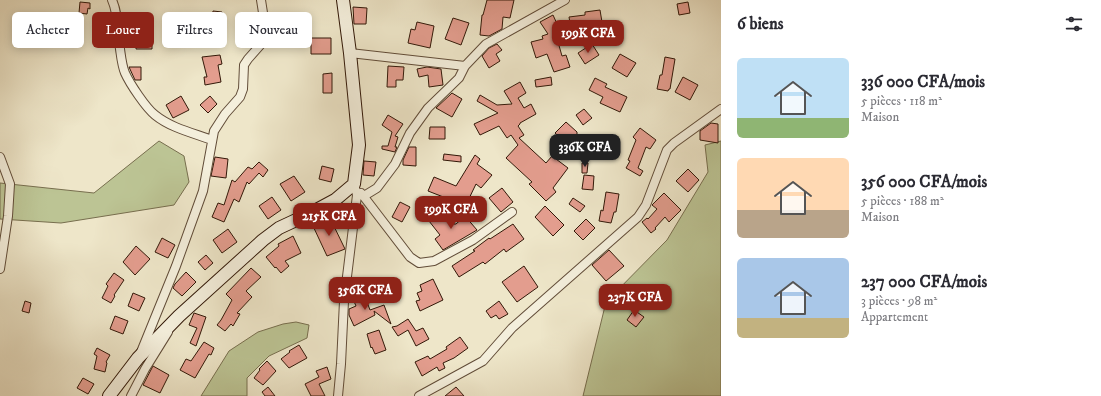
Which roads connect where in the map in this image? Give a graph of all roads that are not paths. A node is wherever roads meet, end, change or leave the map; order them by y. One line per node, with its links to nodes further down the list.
1 (112, 0): 8 (street)
2 (261, 0): 8 (street)
3 (343, 0): 5 (main road)
4 (562, 0): 6 (street)
5 (350, 53): 6 (street); 10 (main road)
6 (465, 66): 11 (street)
7 (721, 109): 19 (street)
8 (212, 140): 15 (street)
9 (0, 157): 13 (street)
10 (354, 184): 11 (street); 14 (main road); 18 (street)
11 (364, 196): 12 (street)
12 (512, 212)
13 (0, 269)
14 (178, 316): 15 (main road); 17 (street)
15 (138, 358): 16 (main road)
16 (109, 396)
17 (131, 396)
18 (338, 396)
19 (418, 396)

